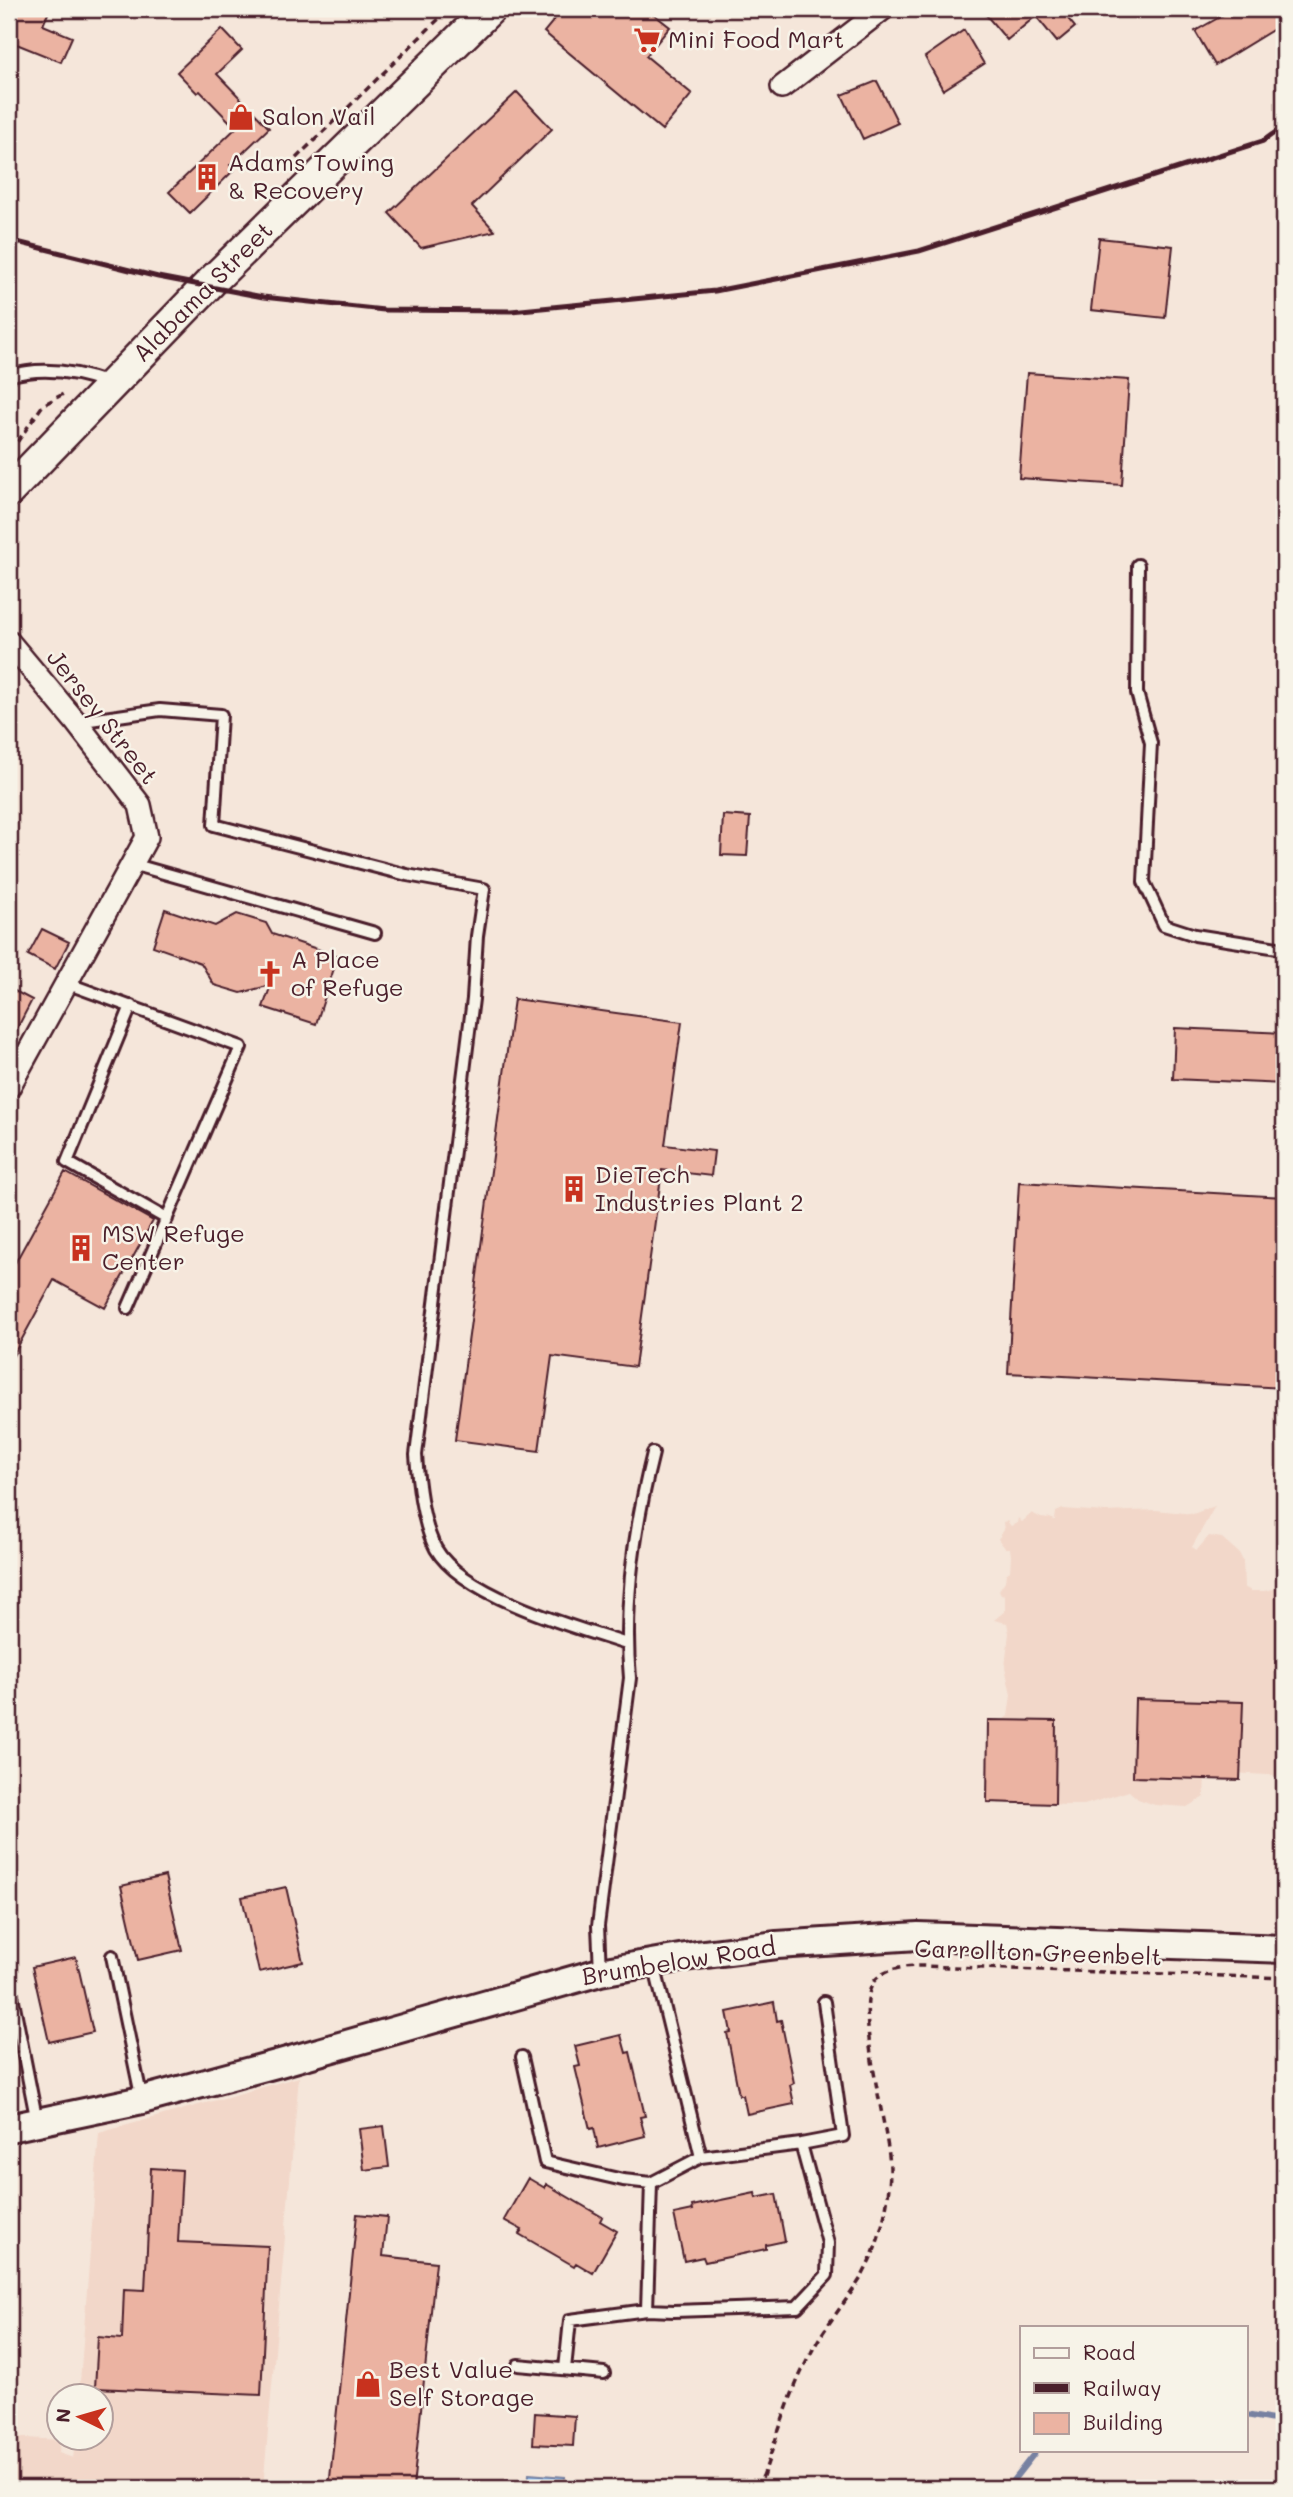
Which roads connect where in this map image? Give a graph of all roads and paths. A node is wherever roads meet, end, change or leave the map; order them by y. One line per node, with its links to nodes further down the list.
1 (490, 9): 5 (main road, Alabama Street)
2 (883, 9): 3 (street)
3 (782, 87)
4 (9, 376): 5 (lane)
5 (100, 380): 6 (path); 7 (main road, Alabama Street)
6 (9, 450)
7 (9, 491)
8 (1138, 565): 13 (lane)
9 (9, 642): 10 (street, Jersey Street)
10 (76, 722): 11 (street, Jersey Street); 20 (lane)
11 (132, 864): 12 (lane); 14 (street, Jersey Street)
12 (375, 933)
13 (1284, 949)
14 (66, 983): 15 (lane); 16 (street, Jersey Street)
15 (131, 1006): 17 (lane); 17 (lane)
16 (9, 1087)
17 (167, 1219): 18 (lane)
18 (128, 1308)
19 (653, 1453): 20 (lane)
20 (627, 1644): 24 (lane)
21 (1284, 1949): 23 (street, Brumbelow Road)
22 (112, 1956): 29 (lane)
23 (653, 1962): 24 (street, Brumbelow Road); 33 (lane)
24 (600, 1972): 29 (street, Brumbelow Road)
25 (1284, 1978): 39 (path, Carrollton Greenbelt)
26 (9, 1980): 30 (lane)
27 (824, 2002): 32 (lane)
28 (522, 2057): 34 (lane)
29 (142, 2100): 30 (street, Brumbelow Road)
30 (37, 2122): 31 (street, Brumbelow Road)
31 (9, 2128)
32 (801, 2144): 33 (lane); 35 (lane)
33 (701, 2157): 34 (lane)
34 (651, 2183): 35 (lane)
35 (647, 2310): 37 (lane)
36 (518, 2365): 37 (lane)
37 (565, 2370): 38 (lane)
38 (604, 2373)
39 (755, 2488)

